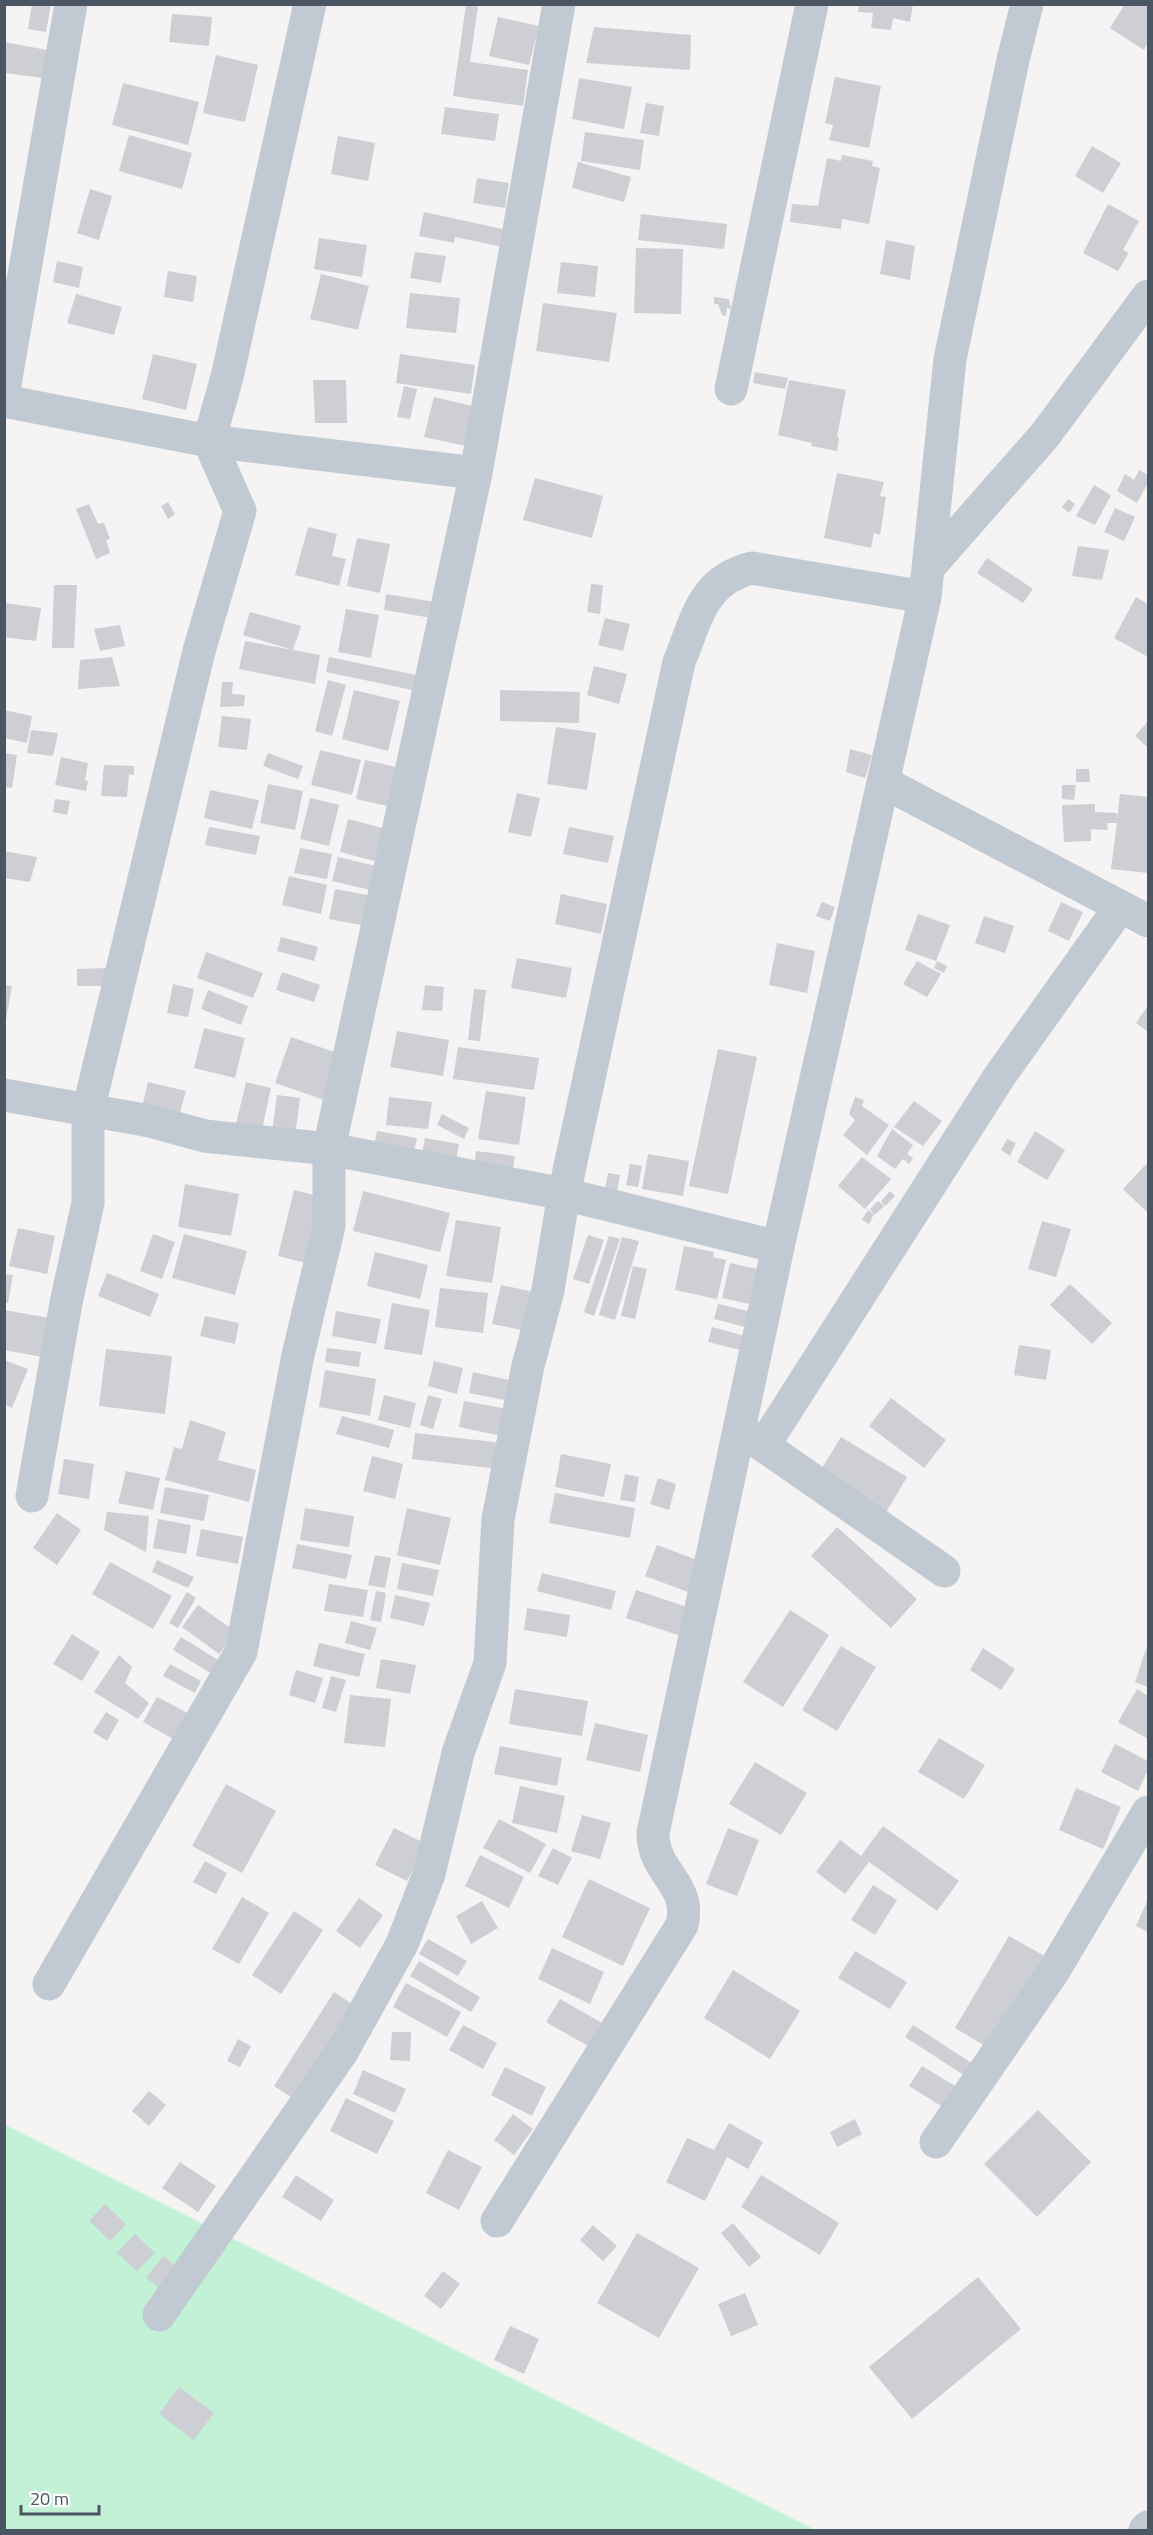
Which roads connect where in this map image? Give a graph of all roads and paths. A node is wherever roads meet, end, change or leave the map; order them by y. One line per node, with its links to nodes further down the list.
1 (70, 4): 8 (street)
2 (310, 4): 10 (street)
3 (559, 4): 11 (street)
4 (812, 4): 7 (street)
5 (1027, 4): 12 (street)
6 (1149, 296): 12 (street)
7 (731, 389)
8 (4, 390)
9 (4, 401): 10 (street)
10 (209, 441): 11 (street); 16 (street)
11 (476, 473): 17 (street)
12 (927, 582): 13 (street); 18 (street)
13 (885, 783): 14 (street); 19 (street)
14 (1134, 914): 20 (street)
15 (4, 1095): 16 (street)
16 (88, 1111): 17 (street); 21 (street)
17 (329, 1149): 18 (street); 24 (street)
18 (564, 1194): 19 (street); 27 (street)
19 (778, 1247): 20 (street)
20 (751, 1437): 22 (street); 26 (street)
21 (32, 1496)
22 (944, 1570)
23 (1149, 1812): 25 (street)
24 (49, 1984)
25 (936, 2142)
26 (497, 2221)
27 (159, 2315)
28 (1149, 2527): 29 (street)
29 (1145, 2530)

